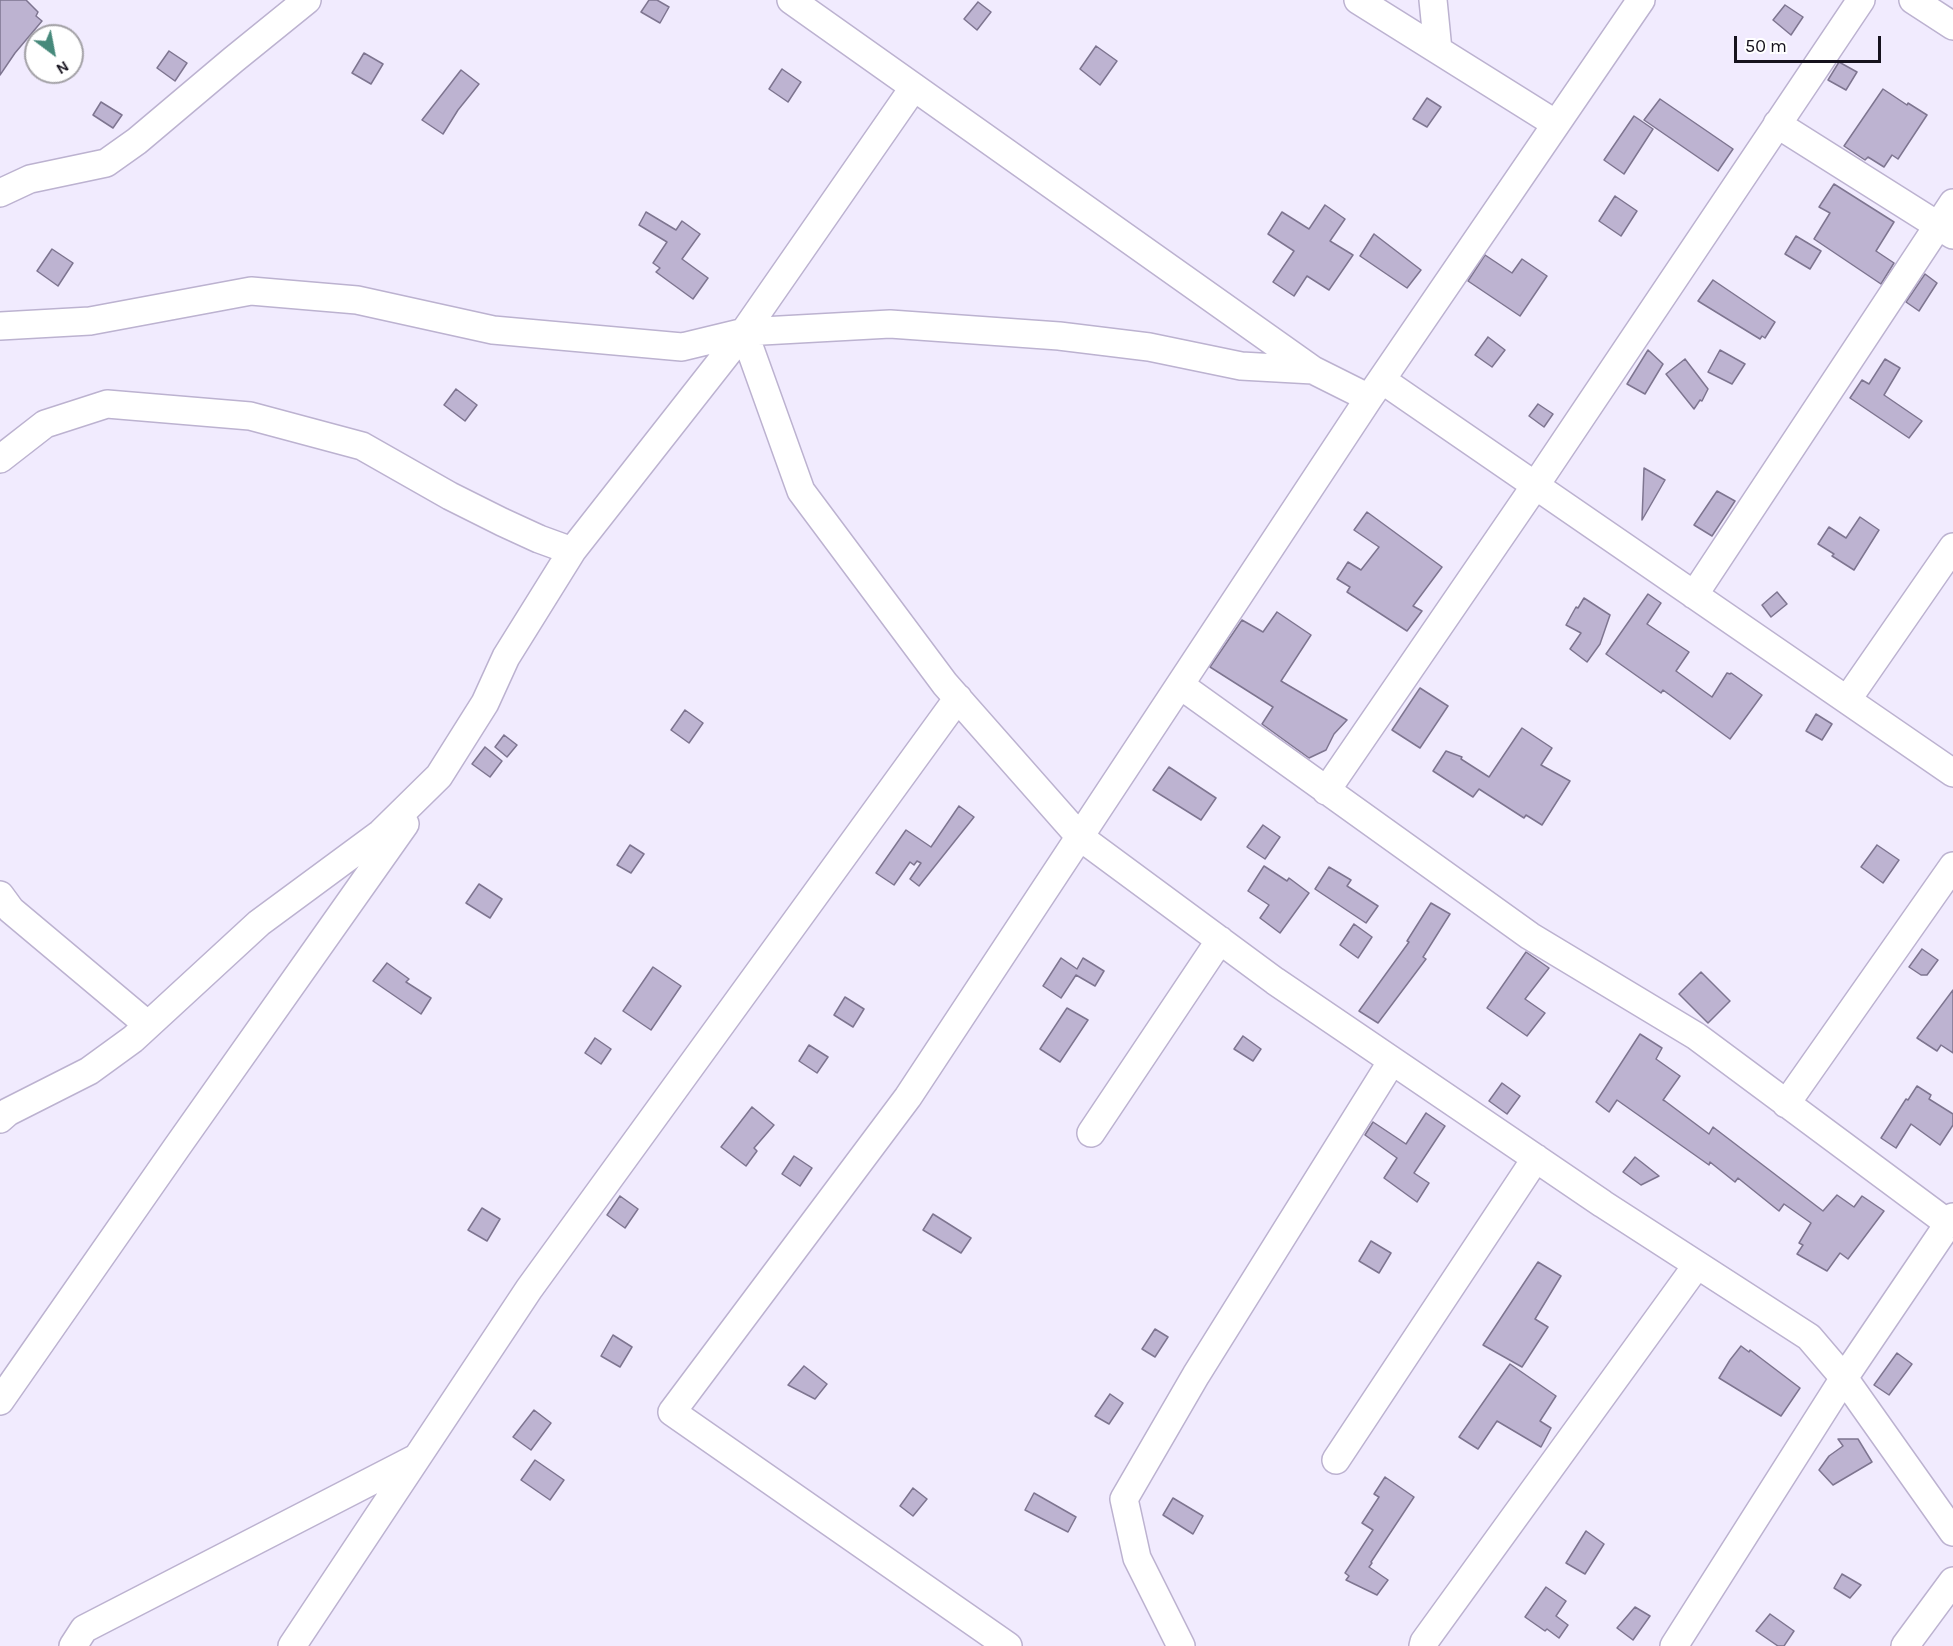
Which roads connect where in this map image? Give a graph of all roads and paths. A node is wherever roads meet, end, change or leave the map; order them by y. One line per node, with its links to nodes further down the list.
1 (307, 0): 13 (street)
2 (791, 0): 10 (street)
3 (1358, 0): 9 (street)
4 (1433, 0): 9 (street)
5 (1641, 0): 11 (street)
6 (1860, 0): 12 (street)
7 (1912, 0): 8 (street)
8 (1953, 26)
9 (1438, 50): 11 (street)
10 (914, 87): 16 (street); 17 (street)
11 (1556, 124): 18 (street)
12 (1777, 124): 14 (street); 20 (street)
13 (0, 194)
14 (1948, 221): 23 (street)
15 (0, 326): 16 (street)
16 (744, 332): 17 (street); 22 (street); 25 (street)
17 (1313, 370): 18 (street)
18 (1376, 389): 20 (street); 24 (street)
19 (0, 459): 22 (street)
20 (1535, 486): 23 (street); 29 (street)
21 (1953, 546): 26 (street)
22 (572, 551): 28 (street)
23 (1694, 595): 26 (street)
24 (1180, 686): 29 (street); 30 (street)
25 (958, 698): 30 (street); 44 (street)
26 (1847, 700): 27 (street)
27 (1953, 773)
28 (439, 776): 34 (street); 43 (street)
29 (1326, 791): 36 (street)
30 (1080, 837): 33 (street); 50 (street)
31 (1953, 866): 36 (street)
32 (0, 895): 34 (street)
33 (1220, 940): 35 (street); 38 (street)
34 (148, 1025): 37 (street)
35 (1392, 1061): 39 (street); 51 (street)
36 (1786, 1104): 40 (street)
37 (0, 1119)
38 (1091, 1133)
39 (1536, 1158): 41 (street); 45 (street)
40 (1951, 1220): 42 (street)
41 (1697, 1265): 42 (street); 52 (street)
42 (1844, 1378): 46 (street); 53 (street)
43 (0, 1401)
44 (417, 1457): 48 (street); 49 (street)
45 (1336, 1460)
46 (1953, 1532)
47 (1953, 1581): 54 (street)
48 (73, 1646)
49 (292, 1646)
50 (1008, 1646)
51 (1181, 1646)
52 (1424, 1646)
53 (1674, 1646)
54 (1905, 1646)

